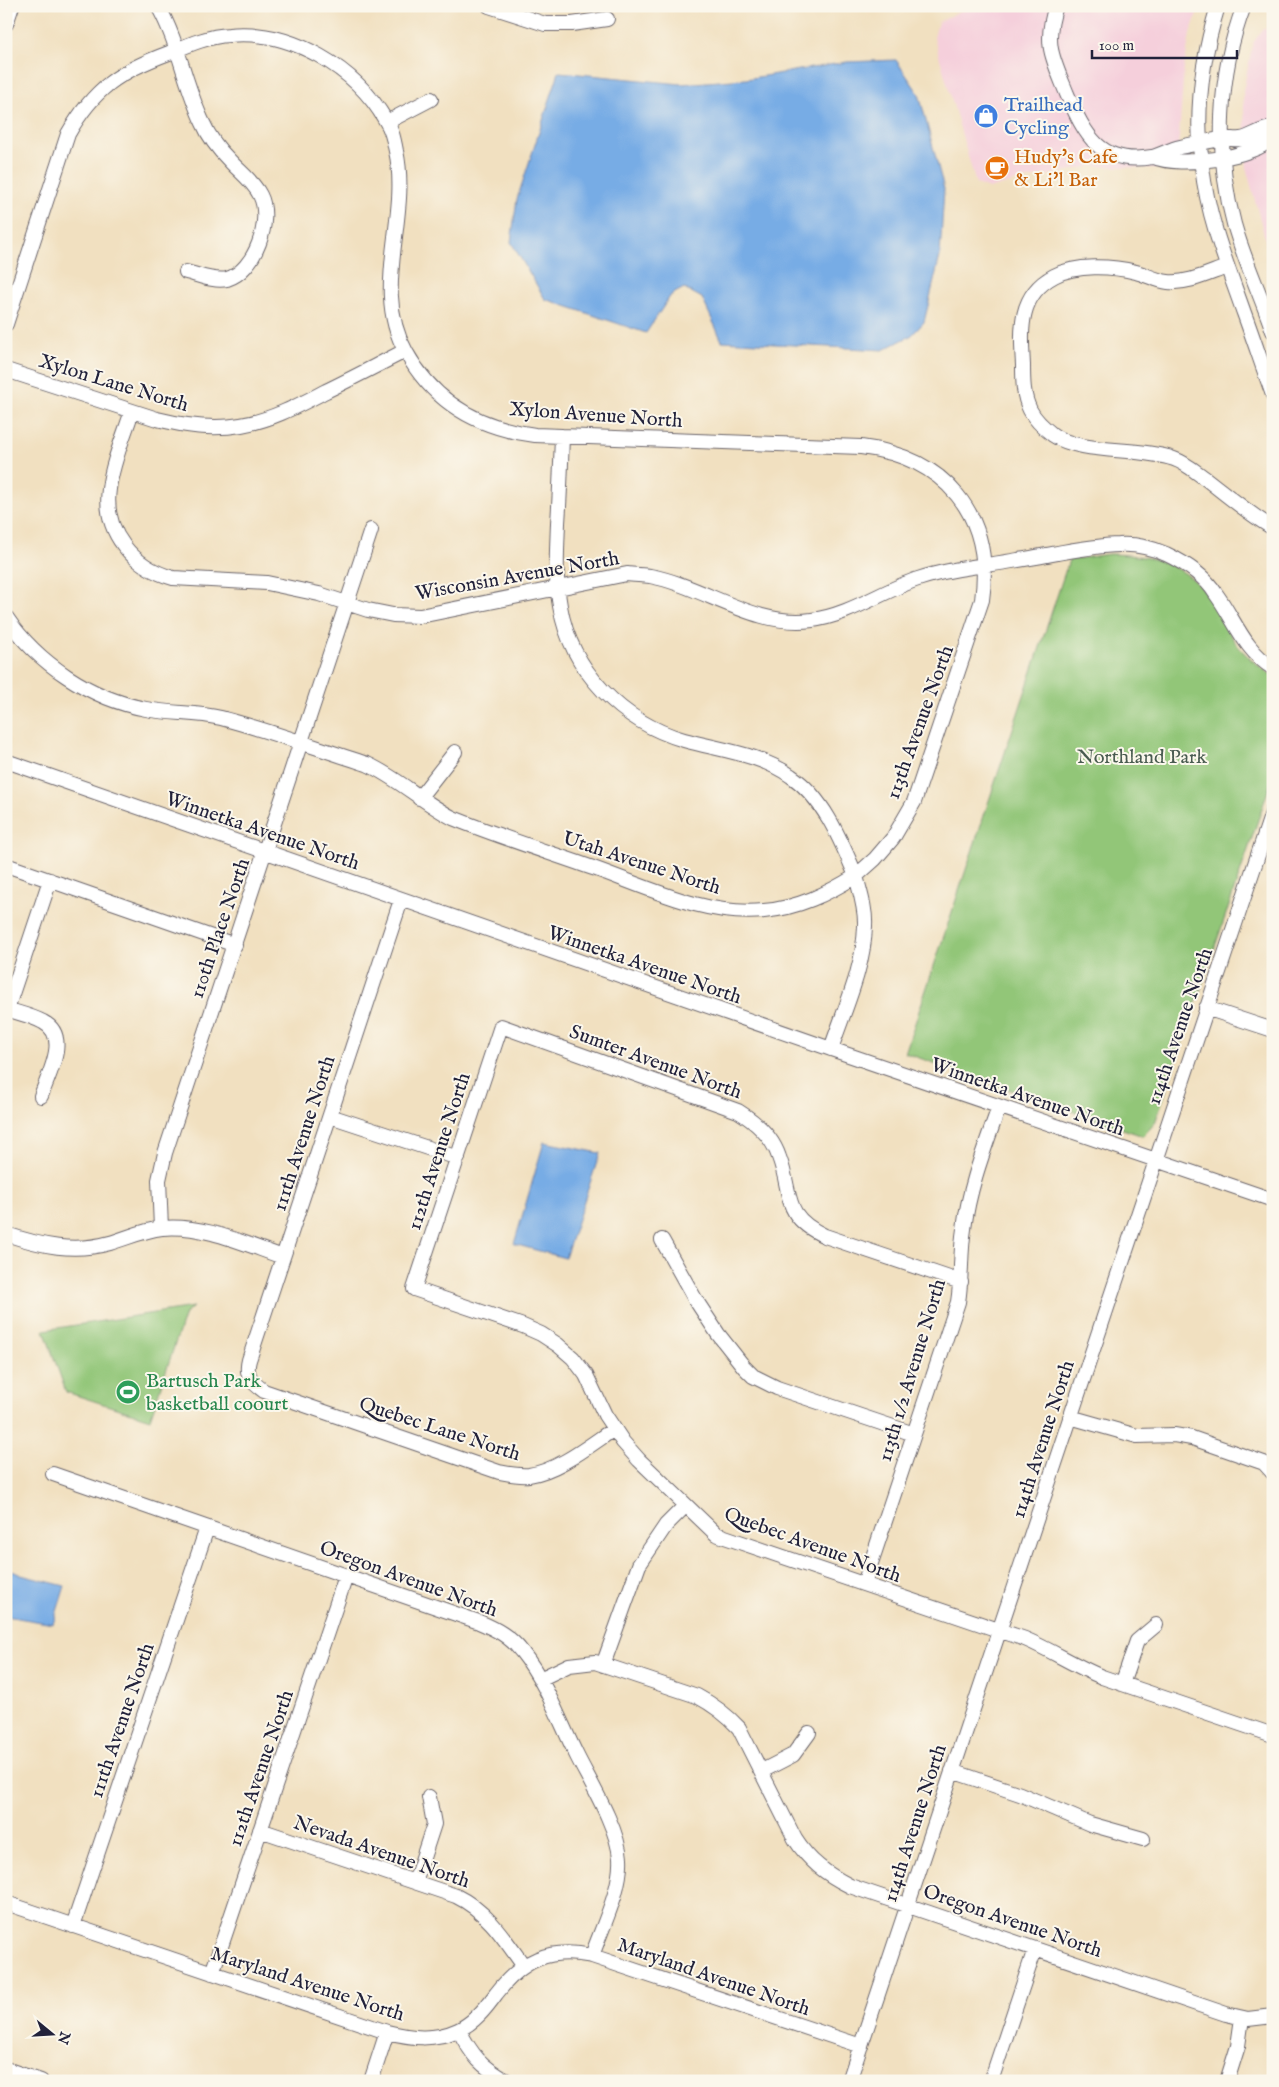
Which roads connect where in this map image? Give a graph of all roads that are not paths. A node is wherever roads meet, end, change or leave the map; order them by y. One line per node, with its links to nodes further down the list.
1 (12, 6): 8 (street)
2 (158, 6): 9 (street)
3 (489, 6): 7 (street)
4 (1056, 6): 16 (street)
5 (1218, 6): 15 (street)
6 (1244, 6): 14 (street)
7 (607, 19)
8 (6, 24)
9 (177, 50): 11 (street, Xylon Avenue North); 20 (street); 21 (street, Xylon Avenue North)
10 (431, 99): 11 (street)
11 (387, 122): 23 (street, Xylon Avenue North)
12 (1273, 128): 14 (street)
13 (1273, 137): 17 (street)
14 (1222, 139): 15 (street); 17 (street)
15 (1200, 144): 16 (street); 18 (street)
16 (1154, 157): 18 (street)
17 (1223, 157): 18 (street); 22 (street)
18 (1201, 160): 19 (street)
19 (1227, 267): 25 (street); 28 (street)
20 (186, 272)
21 (6, 324)
22 (1273, 332)
23 (405, 351): 26 (street, Xylon Lane North); 27 (street, Xylon Avenue North)
24 (6, 370): 26 (street, Xylon Lane North)
25 (1273, 395)
26 (132, 411): 32 (street, Wisconsin Avenue North)
27 (562, 436): 30 (street, Xylon Avenue North); 31 (street)
28 (1273, 528)
29 (371, 530): 32 (street, 110th Place North)
30 (984, 566): 31 (street, Wisconsin Avenue North); 34 (street, Wisconsin Avenue North); 43 (street, 113th Avenue North)
31 (557, 588): 32 (street, Wisconsin Avenue North); 43 (street)
32 (347, 604): 35 (street, 110th Place North)
33 (6, 616): 35 (street, Utah Avenue North)
34 (1273, 668)
35 (302, 743): 38 (street, Utah Avenue North); 41 (street, 110th Place North)
36 (455, 752): 38 (street)
37 (6, 762): 41 (street, Winnetka Avenue North)
38 (419, 798): 43 (street, Utah Avenue North)
39 (1273, 810): 40 (street, 114th Avenue North)
40 (1270, 830): 47 (street, 114th Avenue North)
41 (266, 852): 45 (street, Winnetka Avenue North); 46 (street, 110th Place North)
42 (6, 865): 44 (street)
43 (856, 876): 51 (street)
44 (50, 880): 46 (street); 48 (street)
45 (401, 900): 51 (street, Winnetka Avenue North); 54 (street, 111th Avenue North)
46 (235, 945): 58 (street, 110th Place North)
47 (1206, 1008): 50 (street); 56 (street, 114th Avenue North)
48 (7, 1009): 52 (street)
49 (501, 1026): 55 (street, 112th Avenue North); 62 (street, Sumter Avenue North)
50 (1273, 1030)
51 (831, 1049): 53 (street, Winnetka Avenue North)
52 (41, 1096)
53 (999, 1107): 56 (street, Winnetka Avenue North); 62 (street, 113th 1/2 Avenue North)
54 (330, 1116): 55 (street); 61 (street, 111th Avenue North)
55 (458, 1158): 63 (street, 112th Avenue North)
56 (1155, 1160): 57 (street, Winnetka Avenue North); 65 (street, 114th Avenue North)
57 (1273, 1200)
58 (161, 1228): 59 (street); 61 (street)
59 (6, 1234)
60 (662, 1240): 67 (street)
61 (283, 1257): 64 (street, 111th Avenue North)
62 (961, 1282): 67 (street, 113th 1/2 Avenue North)
63 (414, 1289): 66 (street, Quebec Avenue North)
64 (250, 1379): 66 (street, Quebec Lane North)
65 (1070, 1416): 68 (street); 75 (street, 114th Avenue North)
66 (614, 1429): 70 (street, Quebec Avenue North)
67 (914, 1434): 73 (street, 113th 1/2 Avenue North)
68 (1273, 1473)
69 (54, 1474): 71 (street, Oregon Avenue North)
70 (685, 1506): 73 (street, Quebec Avenue North); 76 (street)
71 (207, 1528): 72 (street, Oregon Avenue North); 89 (street, 111th Avenue North)
72 (346, 1576): 77 (street, Oregon Avenue North); 84 (street, 112th Avenue North)
73 (864, 1584): 75 (street, Quebec Avenue North)
74 (1156, 1625): 78 (street)
75 (999, 1631): 78 (street, Quebec Avenue North); 82 (street, 114th Avenue North)
76 (603, 1664): 77 (street, Oregon Avenue North); 81 (street, Oregon Avenue North)
77 (540, 1679): 91 (street)
78 (1122, 1684): 80 (street, Quebec Avenue North)
79 (809, 1733): 81 (street)
80 (1273, 1735)
81 (762, 1771): 88 (street, Oregon Avenue North)
82 (952, 1772): 85 (street); 88 (street, 114th Avenue North)
83 (429, 1797): 86 (street)
84 (260, 1830): 86 (street, Nevada Avenue North); 93 (street, 112th Avenue North)
85 (1143, 1839)
86 (416, 1882): 92 (street, Nevada Avenue North)
87 (6, 1903): 89 (street, Maryland Avenue North)
88 (908, 1905): 90 (street, Oregon Avenue North); 98 (street, 114th Avenue North)
89 (72, 1926): 93 (street, Maryland Avenue North)
90 (1035, 1948): 95 (street, Oregon Avenue North); 104 (street)
91 (592, 1956): 92 (street, Maryland Avenue North); 98 (street, Maryland Avenue North)
92 (523, 1965): 96 (street, Maryland Avenue North)
93 (212, 1973): 97 (street, Maryland Avenue North)
94 (1273, 2016): 95 (street, Oregon Avenue North)
95 (1242, 2018): 105 (street)
96 (459, 2030): 97 (street, Maryland Avenue North); 102 (street)
97 (387, 2032): 101 (street)
98 (861, 2046): 103 (street, 114th Avenue North)
99 (6, 2069): 100 (street)
100 (41, 2081)
101 (371, 2081)
102 (507, 2081)
103 (849, 2081)
104 (991, 2081)
105 (1227, 2081)

